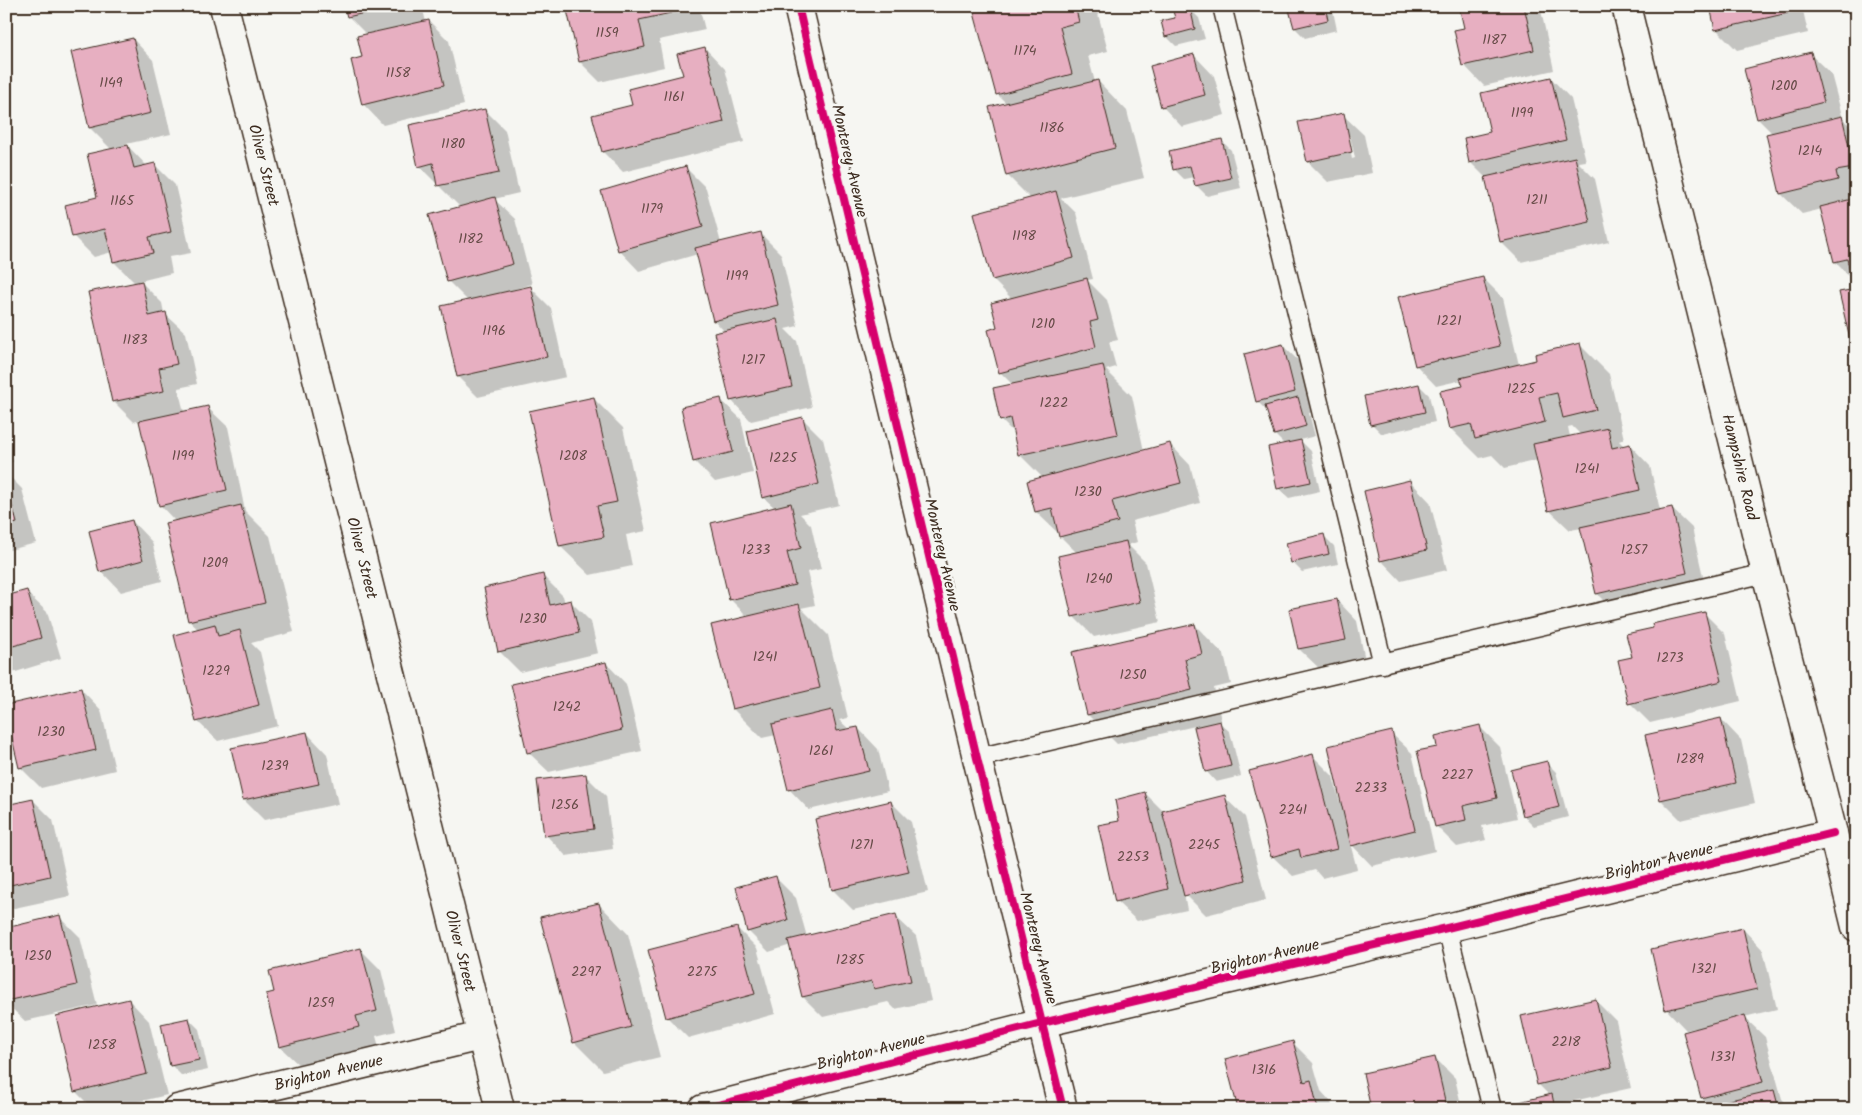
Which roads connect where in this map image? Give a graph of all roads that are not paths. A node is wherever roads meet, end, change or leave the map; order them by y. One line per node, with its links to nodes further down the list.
1 (224, 6): 12 (street, Oliver Street)
2 (798, 6): 7 (street, Monterey Avenue)
3 (1222, 6): 6 (lane)
4 (1626, 6): 5 (street, Hampshire Road)
5 (1766, 573): 6 (lane); 8 (street, Hampshire Road)
6 (1382, 664): 7 (lane)
7 (976, 758): 11 (street, Monterey Avenue)
8 (1833, 833): 9 (street, Hampshire Road); 10 (street, Brighton Avenue)
9 (1856, 927)
10 (1447, 928): 11 (street, Brighton Avenue); 17 (lane)
11 (1042, 1023): 15 (street, Brighton Avenue); 16 (street, Monterey Avenue)
12 (480, 1036): 13 (street, Brighton Avenue); 14 (street, Oliver Street)
13 (177, 1109)
14 (500, 1109)
15 (703, 1109)
16 (1063, 1109)
17 (1492, 1109)

